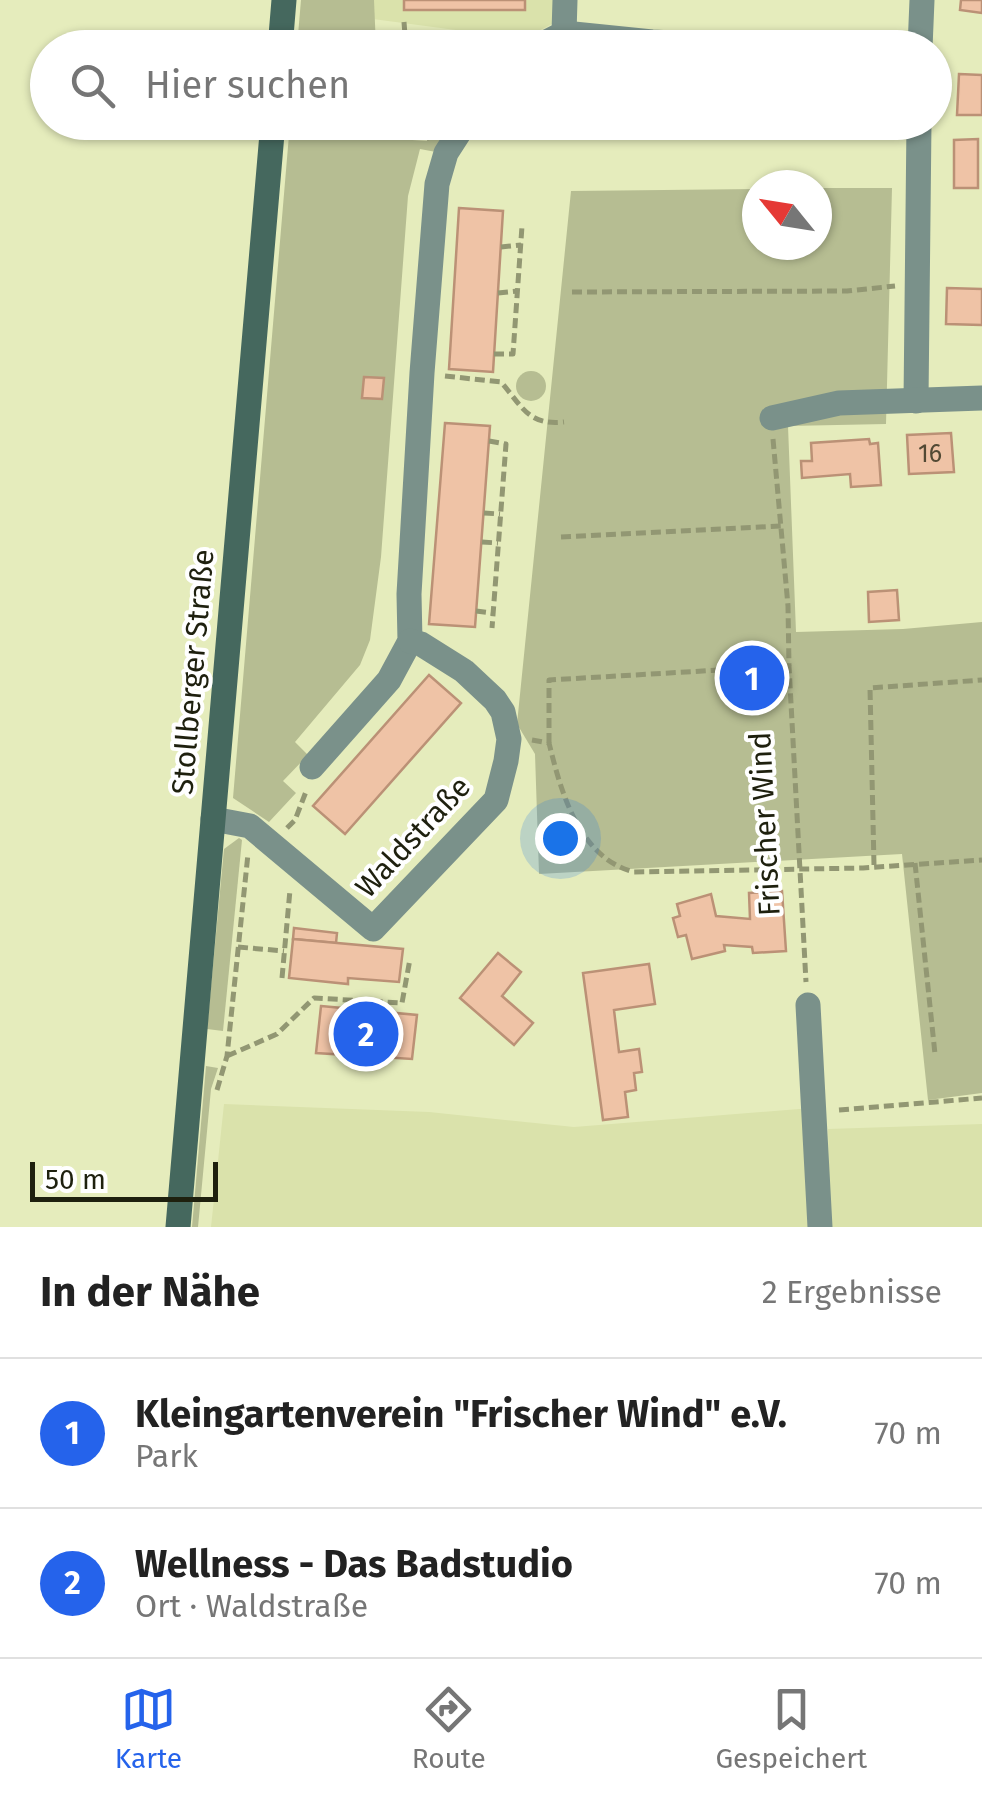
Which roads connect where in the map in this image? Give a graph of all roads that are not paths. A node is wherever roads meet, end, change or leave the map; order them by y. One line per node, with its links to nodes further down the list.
1 (284, 0): 4 (main road)
2 (565, 0): 5 (street)
3 (922, 0): 6 (street)
4 (282, 30)
5 (564, 30)
6 (921, 30)
7 (271, 140): 15 (main road, Stollberger Straße)
8 (454, 140): 13 (street)
9 (919, 140): 11 (street)
10 (982, 398): 11 (street)
11 (916, 401): 12 (street)
12 (772, 418)
13 (410, 642): 14 (street); 15 (street, Waldstraße)
14 (315, 764)
15 (213, 818): 17 (main road, Stollberger Straße)
16 (808, 1005): 18 (street)
17 (178, 1227)
18 (820, 1227)

